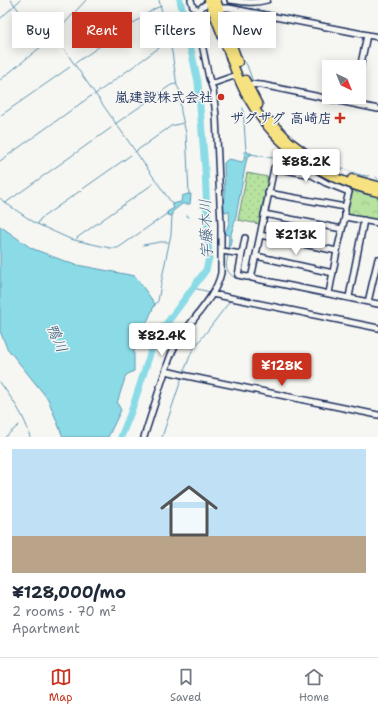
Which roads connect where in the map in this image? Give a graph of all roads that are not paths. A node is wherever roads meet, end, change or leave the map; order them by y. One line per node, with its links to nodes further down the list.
1 (191, 0): 6 (street)
2 (230, 0): 3 (street)
3 (267, 0)
4 (213, 1): 5 (highway); 6 (street); 10 (highway)
5 (219, 9): 7 (street); 12 (highway)
6 (199, 10): 11 (street)
7 (367, 35): 8 (street); 9 (street)
8 (378, 37)
9 (362, 60)
10 (237, 75): 11 (street); 18 (highway)
11 (211, 84): 27 (street)
12 (247, 84): 13 (street); 16 (highway)
13 (322, 97)
14 (357, 104): 15 (street)
15 (378, 108)
16 (378, 186)
17 (268, 192): 19 (street); 19 (street); 20 (street)
18 (378, 192)
19 (345, 207): 21 (street)
20 (264, 214): 24 (street); 25 (street)
21 (345, 217): 22 (street); 24 (street)
22 (364, 220): 23 (street); 36 (street)
23 (378, 223)
24 (342, 229): 28 (street)
25 (260, 235): 28 (street); 30 (street)
26 (245, 238): 29 (street)
27 (226, 251): 29 (street); 35 (street)
28 (337, 251): 32 (street)
29 (242, 254): 33 (street)
30 (256, 256): 32 (street); 33 (street)
31 (378, 259): 37 (street)
32 (333, 273): 34 (street)
33 (252, 276): 34 (street)
34 (329, 293): 36 (street)
35 (212, 294): 39 (street); 40 (street)
36 (349, 297): 37 (street)
37 (368, 302): 38 (street)
38 (378, 304)
39 (378, 328)
40 (166, 371): 41 (street); 42 (street)
41 (378, 416)
42 (144, 437)

